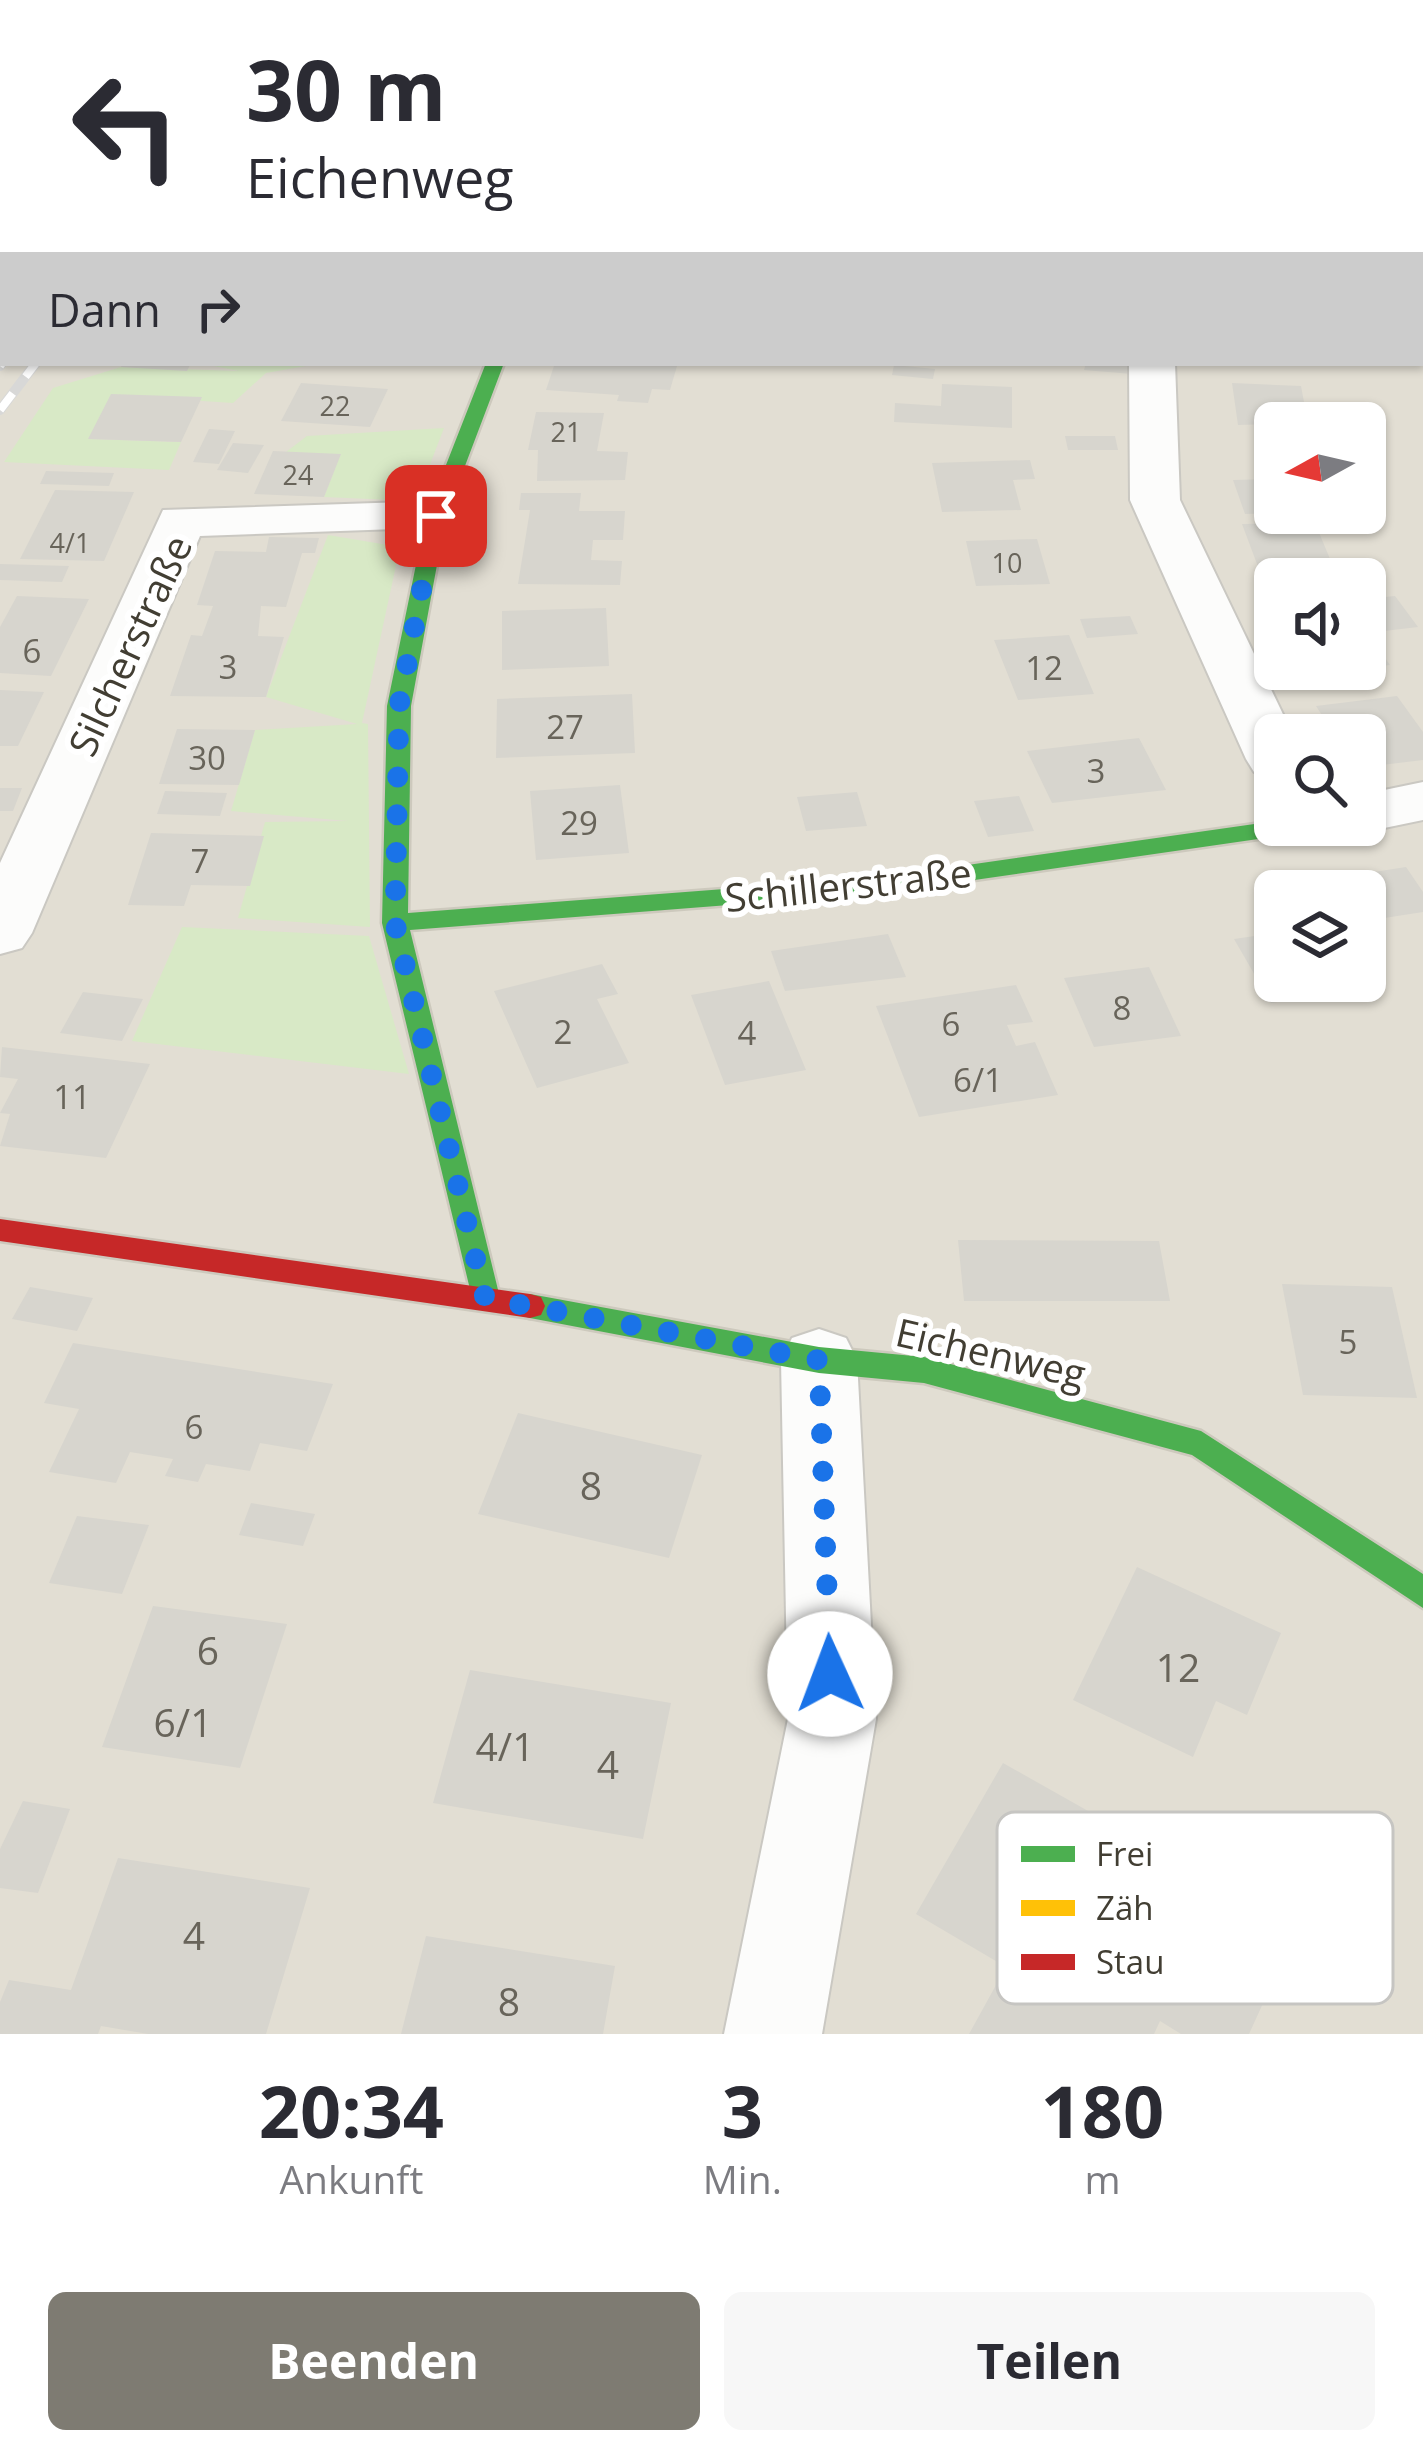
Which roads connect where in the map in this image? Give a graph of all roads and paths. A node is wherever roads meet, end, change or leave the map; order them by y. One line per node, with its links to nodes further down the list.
1 (494, 366): 3 (street)
2 (1152, 366): 4 (street)
3 (436, 516): 8 (street); 9 (street, Silcherstraße)
4 (1254, 714)
5 (1423, 802): 6 (street)
6 (1386, 809)
7 (1254, 832): 8 (street, Schillerstraße)
8 (395, 923): 11 (street)
9 (0, 933)
10 (0, 1230): 11 (street, Eichenweg)
11 (485, 1298): 12 (street, Eichenweg)
12 (819, 1360): 13 (street, Eichenweg); 14 (street)
13 (1423, 1593)
14 (773, 2034)

